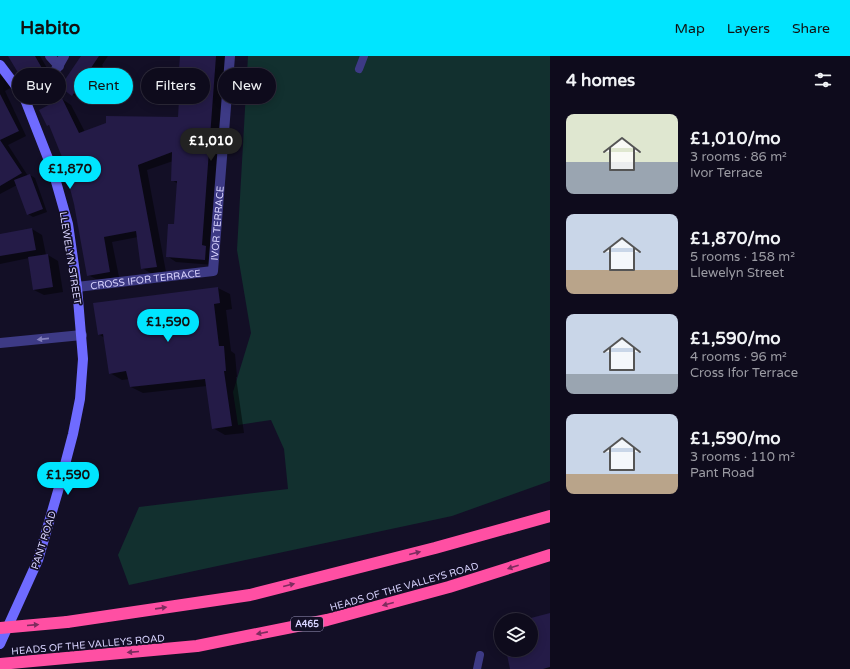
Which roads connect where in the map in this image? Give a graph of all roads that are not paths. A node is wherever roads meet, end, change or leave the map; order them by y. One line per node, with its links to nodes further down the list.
1 (50, 56): 6 (street)
2 (64, 56): 6 (street)
3 (230, 56): 10 (street, IVOR TERRACE)
4 (364, 56): 7 (lane)
5 (0, 65): 8 (street, LLEWELYN STREET)
6 (59, 66)
7 (359, 69)
8 (12, 81)
9 (27, 104): 11 (street, LLEWELYN STREET)
10 (213, 270): 11 (street, CROSS IFOR TERRACE)
11 (77, 287): 12 (street, LLEWELYN STREET)
12 (82, 335): 13 (street, one-way to 13); 17 (street, PANT ROAD)
13 (0, 343)
14 (550, 516): 16 (highway, one-way to 14, bridge)
15 (550, 555): 19 (highway, HEADS OF THE VALLEYS ROAD / A465, one-way to 19)
16 (0, 628)
17 (0, 644)
18 (480, 655): 20 (lane)
19 (0, 664)
20 (477, 669)

